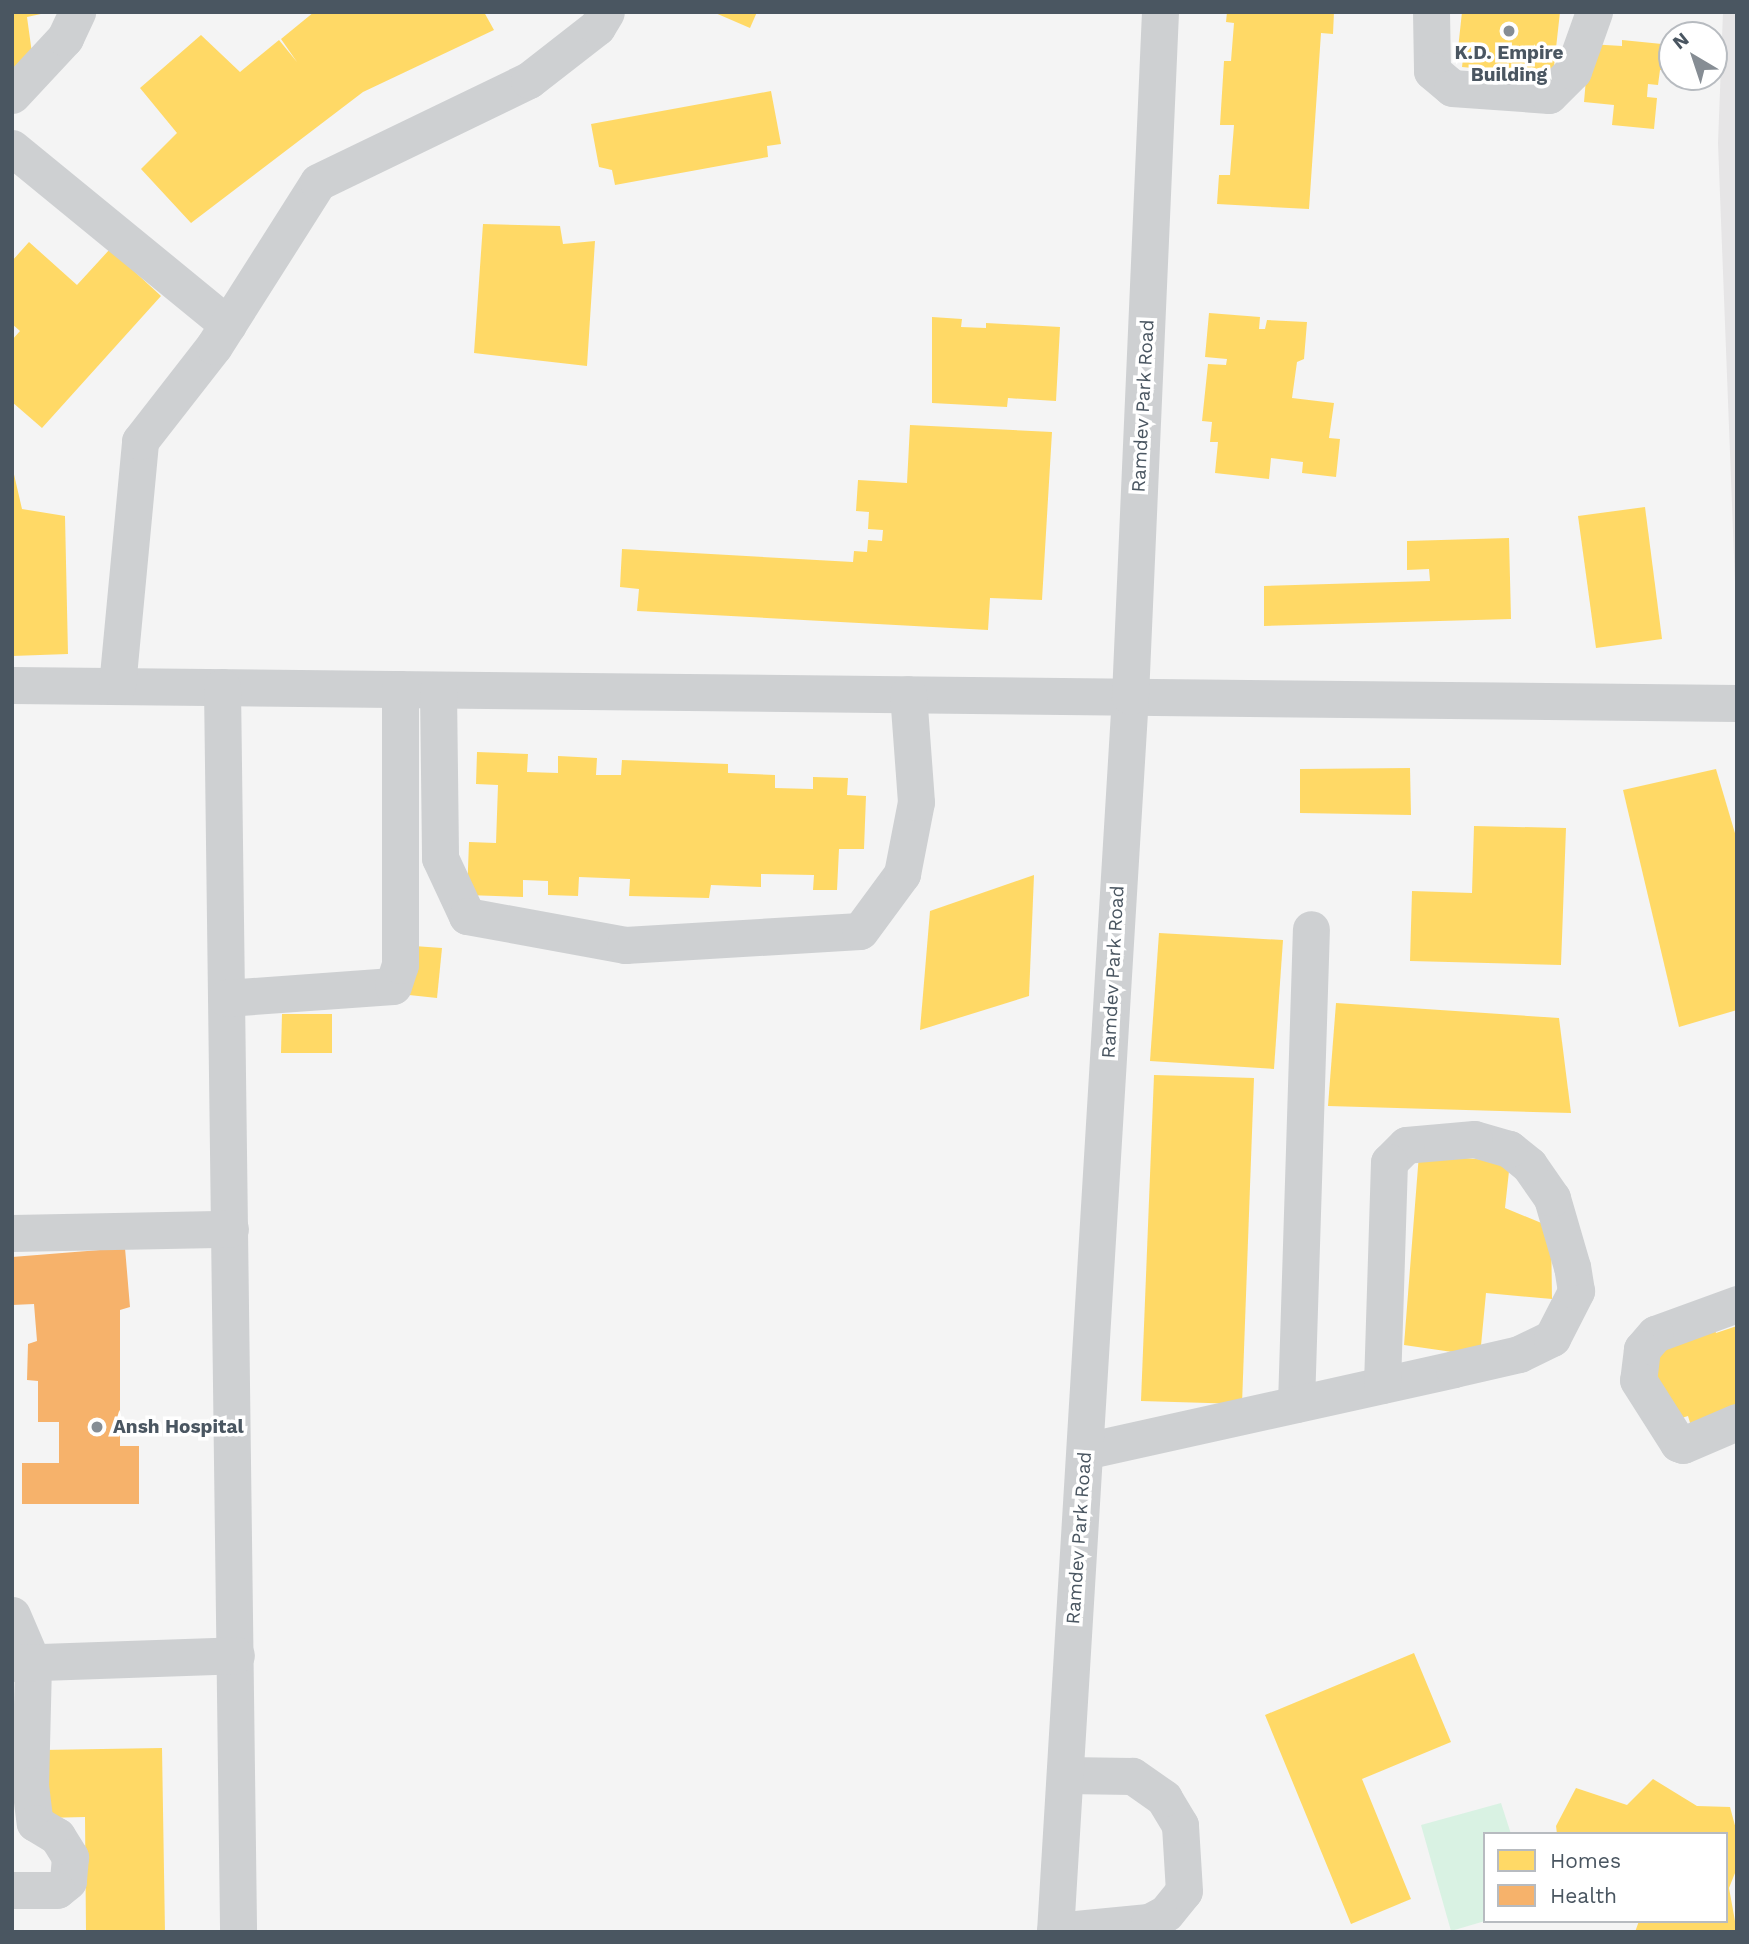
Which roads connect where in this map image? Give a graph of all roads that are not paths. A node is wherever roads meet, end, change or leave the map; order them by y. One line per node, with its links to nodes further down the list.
1 (76, 12): 6 (street)
2 (606, 12): 8 (street)
3 (1160, 12): 15 (street, Ramdev Park Road)
4 (1432, 12): 5 (street)
5 (1594, 12)
6 (12, 95)
7 (12, 148): 8 (street)
8 (228, 326): 10 (street)
9 (12, 685): 10 (street)
10 (117, 686): 11 (street)
11 (222, 687): 12 (street); 18 (street)
12 (400, 689): 13 (street); 18 (street)
13 (438, 690): 14 (street); 14 (street)
14 (908, 694): 15 (street)
15 (1130, 696): 16 (street); 25 (street, Ramdev Park Road)
16 (1737, 703)
17 (1311, 929): 23 (street)
18 (226, 998): 19 (street)
19 (230, 1229): 20 (street); 27 (street)
20 (12, 1233)
21 (1737, 1304): 24 (street)
22 (1382, 1385): 22 (street); 23 (street)
23 (1296, 1404): 25 (street)
24 (1737, 1422)
25 (1085, 1451): 29 (street, Ramdev Park Road)
26 (12, 1615): 28 (street)
27 (236, 1655): 28 (street); 32 (street)
28 (23, 1664): 30 (street)
29 (1065, 1775): 31 (street, Ramdev Park Road); 31 (street)
30 (12, 1890)
31 (1055, 1931)
32 (238, 1932)

